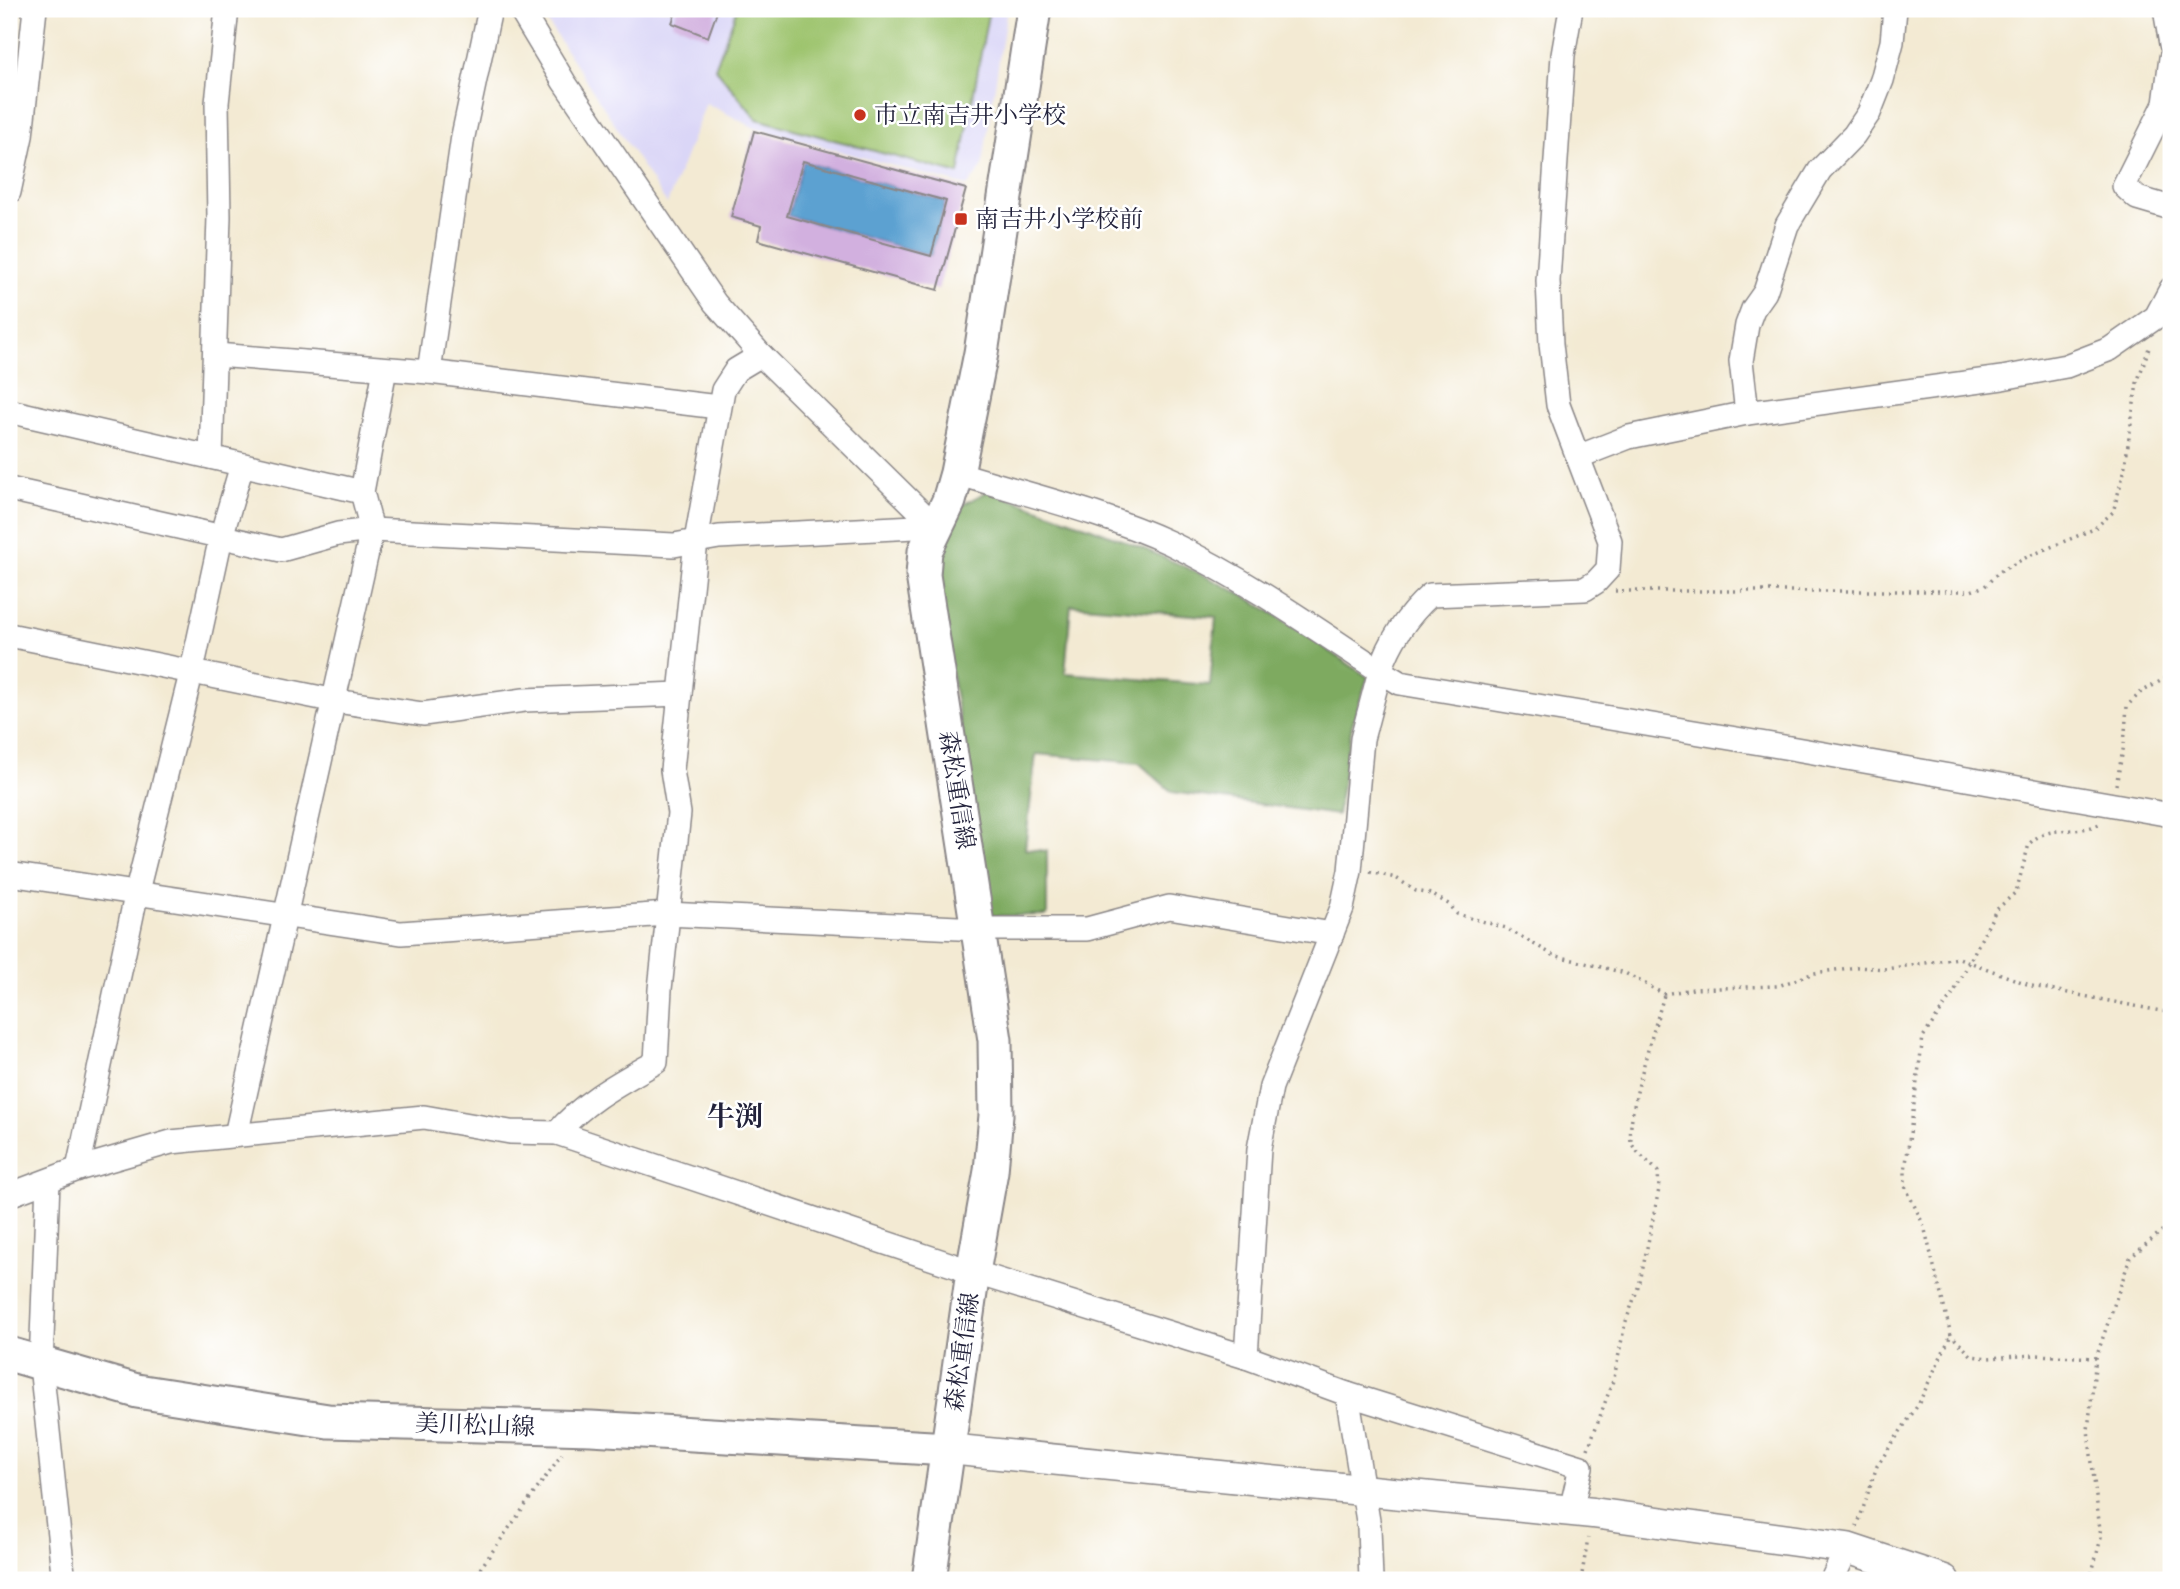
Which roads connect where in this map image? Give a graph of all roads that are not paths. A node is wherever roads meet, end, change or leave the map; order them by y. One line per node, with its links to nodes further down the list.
1 (35, 9): 11 (street)
2 (227, 9): 14 (street)
3 (490, 9): 17 (street)
4 (520, 9): 15 (street)
5 (1034, 9): 24 (main road, 森松重信線)
6 (1571, 9): 21 (street)
7 (1895, 9): 20 (street)
8 (2165, 9): 9 (street)
9 (2171, 44)
10 (2171, 58): 12 (street)
11 (9, 192)
12 (2171, 208)
13 (2171, 289): 20 (street)
14 (216, 355): 16 (street); 22 (street)
15 (761, 355): 18 (street); 27 (street)
16 (385, 369): 17 (street); 26 (street)
17 (429, 372): 18 (street)
18 (718, 407): 30 (street)
19 (9, 411): 22 (street)
20 (1747, 412): 21 (street)
21 (1580, 456): 33 (street)
22 (211, 457): 23 (street)
23 (242, 465): 26 (street); 29 (street)
24 (957, 473): 27 (main road, 森松重信線); 33 (street)
25 (9, 489): 29 (street)
26 (362, 492): 28 (street)
27 (935, 526): 30 (street); 41 (main road, 森松重信線)
28 (372, 530): 29 (street); 30 (street); 35 (street)
29 (221, 537): 32 (street)
30 (696, 541): 34 (street)
31 (9, 635): 32 (street)
32 (192, 670): 35 (street); 38 (street)
33 (1380, 671): 36 (street); 42 (street)
34 (680, 694): 35 (street); 39 (street)
35 (336, 701): 40 (street)
36 (2171, 816)
37 (9, 874): 38 (street)
38 (137, 891): 40 (street); 45 (street)
39 (667, 914): 40 (street); 41 (street); 43 (street)
40 (286, 917): 44 (street)
41 (979, 929): 42 (street); 48 (main road, 森松重信線)
42 (1332, 934): 50 (street)
43 (557, 1133): 44 (street); 48 (street)
44 (236, 1135): 45 (street)
45 (78, 1170): 46 (street)
46 (48, 1181): 47 (street); 51 (street)
47 (9, 1195)
48 (974, 1272): 50 (street); 53 (main road, 森松重信線)
49 (9, 1354): 51 (main road, 美川松山線)
50 (1246, 1357): 52 (street)
51 (41, 1365): 53 (main road, 美川松山線); 57 (street)
52 (1348, 1394): 54 (street); 55 (street)
53 (948, 1449): 54 (street); 58 (main road, 森松重信線)
54 (1362, 1489): 55 (street); 59 (street)
55 (1582, 1512): 56 (street)
56 (1847, 1548): 60 (street); 61 (street)
57 (60, 1580)
58 (929, 1580)
59 (1370, 1580)
60 (1832, 1580)
61 (1944, 1580)

